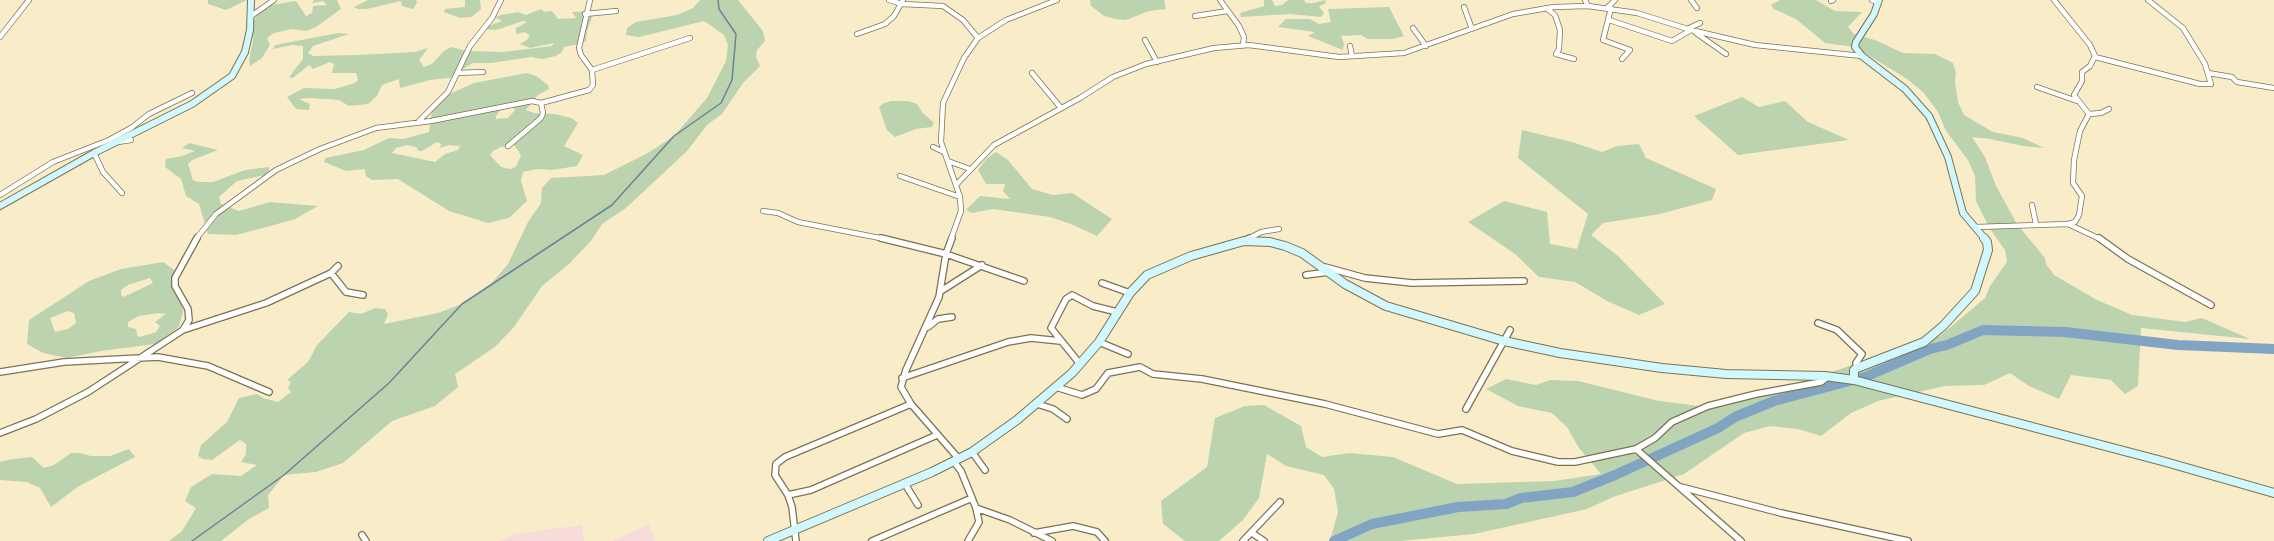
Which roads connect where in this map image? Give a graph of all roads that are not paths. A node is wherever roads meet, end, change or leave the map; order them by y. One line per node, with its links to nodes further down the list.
1 (29, 0): 32 (street)
2 (252, 0): 24 (main road)
3 (274, 0): 24 (street)
4 (501, 0): 48 (street)
5 (590, 0): 23 (street)
6 (889, 0): 15 (street)
7 (1057, 0): 34 (street)
8 (1220, 0): 22 (street)
9 (1585, 0): 16 (street)
10 (1615, 0): 18 (street)
11 (1691, 0): 20 (street)
12 (2054, 0): 42 (street)
13 (2148, 0): 50 (street)
14 (1876, 1): 41 (main road)
15 (903, 2): 31 (street); 34 (street)
16 (1588, 6): 18 (street); 19 (street)
17 (1464, 7): 29 (street)
18 (1609, 7): 26 (street); 30 (street)
19 (1545, 8): 29 (street); 43 (street)
20 (1697, 8)
21 (616, 11): 23 (street)
22 (1228, 11): 25 (street); 36 (street)
23 (585, 14): 46 (street)
24 (251, 16): 61 (main road)
25 (1195, 16)
26 (1609, 20): 30 (street); 44 (street)
27 (1700, 23): 30 (street)
28 (1413, 28): 38 (street)
29 (1472, 29): 38 (street)
30 (1690, 30): 39 (street); 41 (street)
31 (857, 34)
32 (0, 37)
33 (690, 38): 46 (street)
34 (978, 38): 64 (street)
35 (1145, 40): 45 (street)
36 (1243, 45): 40 (street); 45 (street)
37 (1350, 46): 40 (street)
38 (1426, 46): 40 (street)
39 (1726, 54)
40 (1352, 56)
41 (1862, 56): 78 (main road)
42 (2095, 57): 50 (street); 54 (street)
43 (1574, 59)
44 (1622, 59)
45 (1157, 62): 56 (street)
46 (592, 70): 55 (street)
47 (483, 72): 48 (street)
48 (456, 73): 59 (street)
49 (1032, 73): 56 (street)
50 (2208, 73): 52 (street)
51 (2037, 87): 54 (street)
52 (2274, 88)
53 (192, 93): 71 (street)
54 (2077, 101): 58 (street)
55 (541, 103): 59 (street); 62 (street)
56 (1061, 108): 67 (street)
57 (2109, 109): 58 (street)
58 (2088, 114): 77 (street)
59 (419, 121): 99 (street)
60 (131, 140): 61 (street)
61 (118, 142): 65 (main road)
62 (508, 146)
63 (933, 147): 64 (street)
64 (944, 152): 66 (street)
65 (94, 153): 70 (street); 74 (main road)
66 (948, 161): 67 (street); 69 (street)
67 (970, 169): 69 (street)
68 (900, 176): 72 (street)
69 (956, 186): 72 (street)
70 (122, 193)
71 (0, 195)
72 (960, 197): 81 (street)
73 (2032, 205): 76 (street)
74 (0, 206)
75 (763, 211): 81 (street)
76 (2036, 224): 77 (street); 78 (street)
77 (2068, 224): 94 (street)
78 (1976, 227): 107 (main road)
79 (1279, 229): 80 (street)
80 (1244, 241): 84 (main road); 92 (main road)
81 (946, 254): 82 (street); 91 (street)
82 (982, 265): 88 (street); 91 (street)
83 (338, 266): 86 (street)
84 (1322, 267): 85 (main road); 89 (street)
85 (1329, 272): 87 (street); 102 (main road)
86 (331, 273): 93 (street); 99 (street)
87 (1306, 275)
88 (1024, 281)
89 (1524, 281)
90 (1102, 283): 92 (street)
91 (941, 291): 98 (street)
92 (1130, 293): 95 (main road)
93 (363, 295)
94 (2211, 305)
95 (1117, 312): 101 (street); 103 (main road)
96 (952, 317): 98 (street)
97 (1818, 323): 107 (street)
98 (925, 329): 110 (street)
99 (183, 330): 105 (street)
100 (1510, 330): 102 (street)
101 (1060, 341): 106 (street); 110 (street)
102 (1504, 341): 109 (main road); 116 (street)
103 (1099, 342): 104 (street); 106 (main road)
104 (1128, 354)
105 (144, 356): 108 (street); 113 (street); 118 (street)
106 (1080, 364): 112 (main road)
107 (1857, 368): 111 (main road)
108 (0, 372)
109 (1825, 376): 111 (main road); 120 (street)
110 (902, 378): 114 (street)
111 (1854, 380): 126 (main road)
112 (1056, 387): 115 (main road); 120 (street)
113 (269, 392)
114 (911, 404): 119 (street); 127 (street)
115 (1037, 404): 117 (street); 121 (main road)
116 (1466, 409)
117 (1067, 419)
118 (0, 433)
119 (937, 435): 122 (street); 127 (street)
120 (1636, 449): 125 (street)
121 (972, 452): 122 (main road); 123 (street)
122 (956, 460): 124 (main road); 128 (street)
123 (985, 470)
124 (905, 484): 130 (street); 132 (main road)
125 (1680, 487): 143 (street); 144 (street)
126 (2274, 493)
127 (788, 495): 132 (street)
128 (972, 498): 131 (street); 137 (street)
129 (1280, 502): 134 (street)
130 (918, 505)
131 (976, 508): 133 (street); 138 (street)
132 (796, 530): 135 (main road); 136 (street)
133 (1034, 533): 139 (street); 140 (street)
134 (1252, 533): 141 (street); 142 (street)
135 (768, 541)
136 (796, 541)
137 (872, 541)
138 (968, 541)
139 (1052, 541)
140 (1105, 541)
141 (1243, 541)
142 (1264, 541)
143 (1741, 541)
144 (1908, 541)

